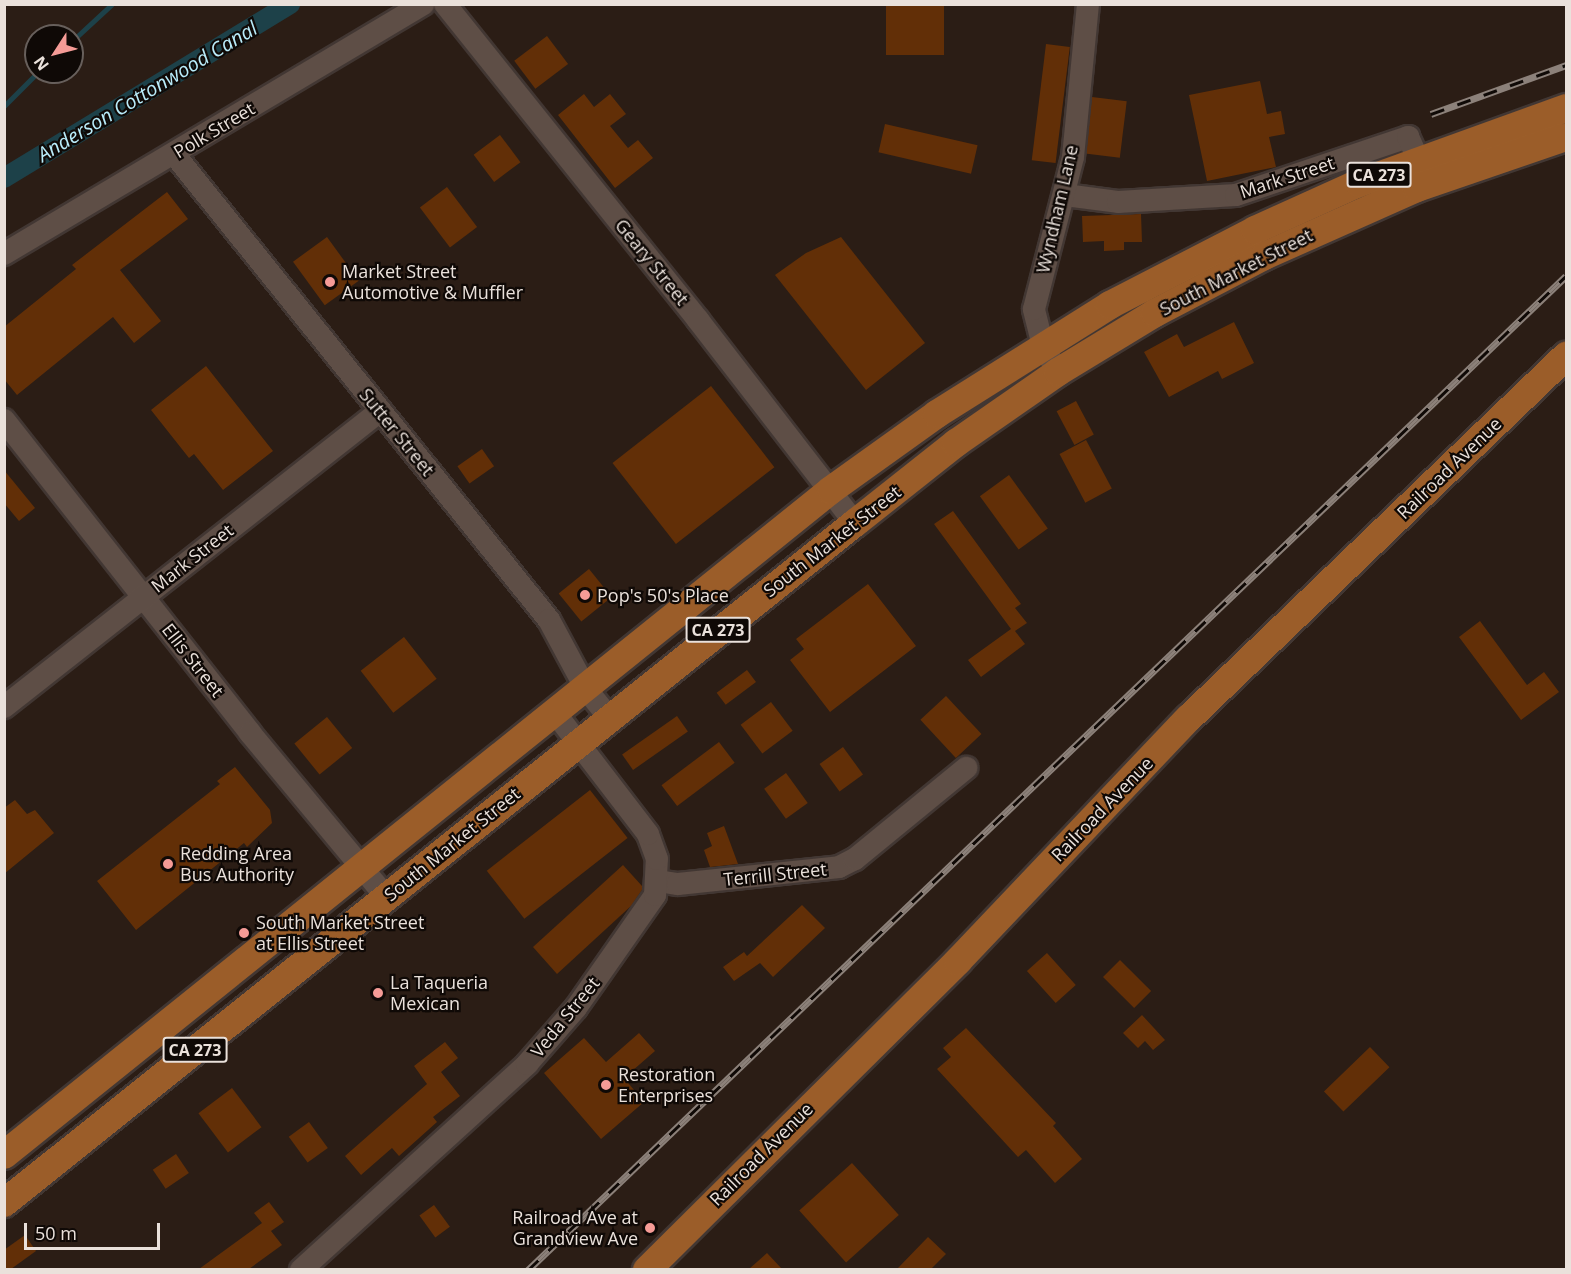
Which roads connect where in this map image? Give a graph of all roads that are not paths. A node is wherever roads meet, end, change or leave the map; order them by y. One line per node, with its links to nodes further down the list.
1 (423, 4): 6 (street, Polk Street)
2 (444, 4): 15 (street, Geary Street)
3 (1088, 4): 8 (street, Wyndham Lane)
4 (1566, 108): 7 (main road, South Market Street / CA 273)
5 (1566, 137): 12 (main road, South Market Street / CA 273)
6 (174, 154): 9 (street, Polk Street); 13 (street, Sutter Street)
7 (1419, 161): 8 (street, Mark Street); 10 (main road, South Market Street / CA 273)
8 (1065, 195): 10 (street, Wyndham Lane)
9 (4, 254)
10 (1043, 346): 12 (street, Wyndham Lane); 15 (main road, South Market Street / CA 273)
11 (1566, 356): 32 (main road, Railroad Avenue)
12 (1058, 372): 16 (main road, South Market Street / CA 273)
13 (380, 411): 17 (street, Mark Street); 18 (street, Sutter Street)
14 (4, 420): 17 (street, Ellis Street)
15 (831, 490): 16 (street, Geary Street); 18 (main road, South Market Street / CA 273)
16 (855, 523): 21 (main road, South Market Street / CA 273)
17 (144, 595): 19 (street, Mark Street); 24 (street, Ellis Street)
18 (586, 689): 20 (main road, South Market Street / CA 273); 21 (street, Sutter Street)
19 (4, 707)
20 (556, 714): 22 (street, Veda Street); 24 (main road, South Market Street / CA 273)
21 (609, 717): 22 (main road, South Market Street / CA 273)
22 (578, 743): 25 (street, Veda Street); 26 (main road, South Market Street / CA 273)
23 (966, 768): 25 (street, Terrill Street)
24 (362, 867): 26 (street, Ellis Street); 27 (main road, South Market Street / CA 273)
25 (658, 881): 31 (street, Veda Street)
26 (386, 897): 28 (main road, South Market Street / CA 273)
27 (113, 1068): 28 (main road); 29 (main road, South Market Street / CA 273)
28 (139, 1095): 30 (main road, South Market Street / CA 273)
29 (4, 1155)
30 (4, 1203)
31 (301, 1269)
32 (646, 1269)

